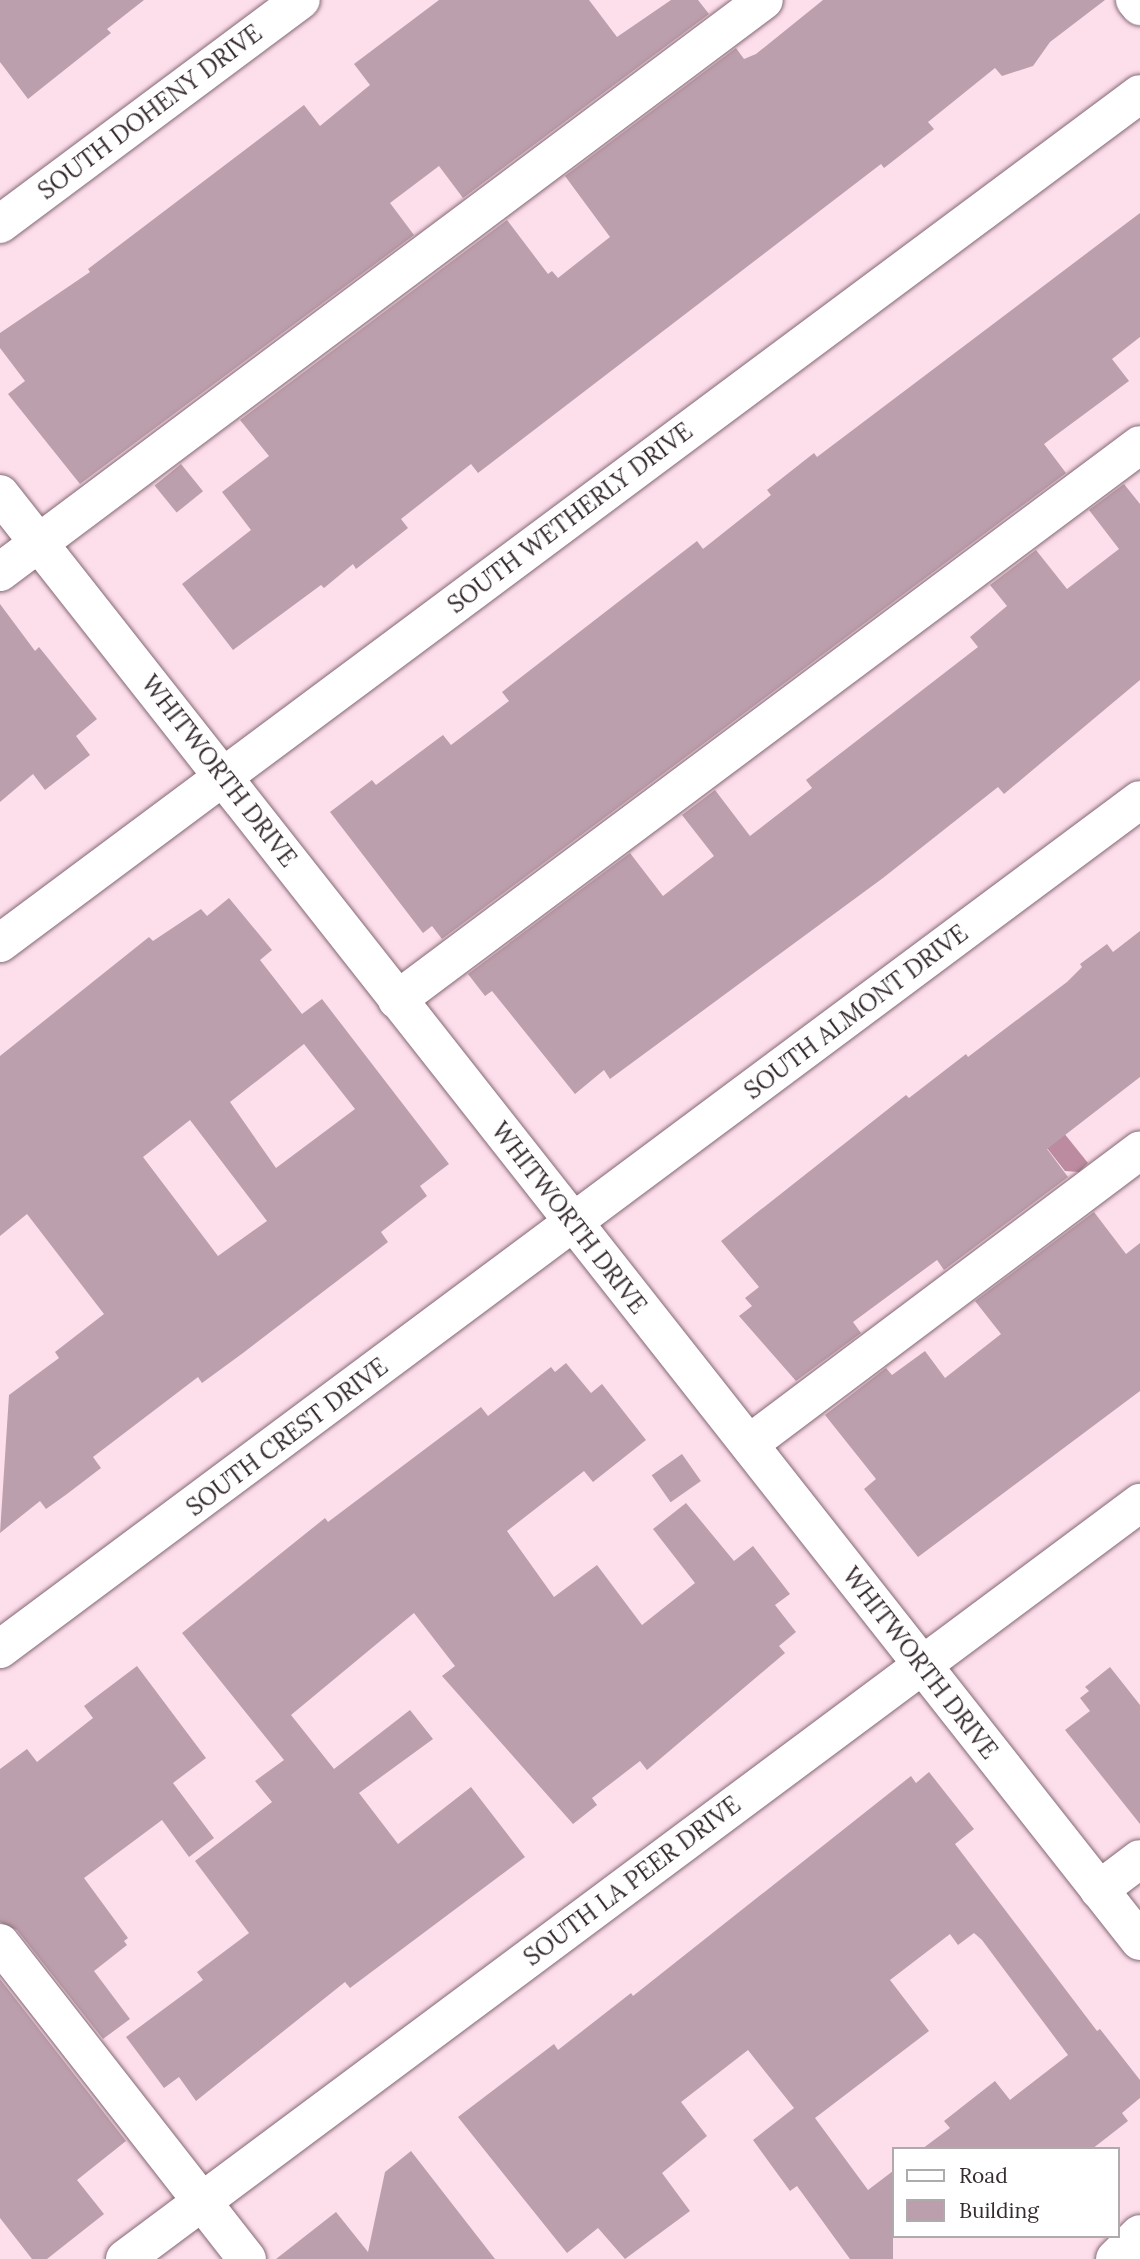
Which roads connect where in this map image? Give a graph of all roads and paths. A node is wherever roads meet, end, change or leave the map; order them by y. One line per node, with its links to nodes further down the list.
1 (301, 0): 6 (street, SOUTH DOHENY DRIVE)
2 (764, 0): 9 (street)
3 (1135, 0): 4 (street)
4 (1140, 6)
5 (1140, 94): 11 (street, SOUTH WETHERLY DRIVE)
6 (0, 224)
7 (1140, 445): 14 (street)
8 (0, 494): 9 (street, WHITWORTH DRIVE)
9 (39, 543): 10 (street); 11 (street, WHITWORTH DRIVE)
10 (0, 572)
11 (224, 776): 13 (street, SOUTH WETHERLY DRIVE); 14 (street, WHITWORTH DRIVE)
12 (1140, 800): 16 (street, SOUTH ALMONT DRIVE)
13 (0, 943)
14 (397, 1000): 16 (street, WHITWORTH DRIVE)
15 (1140, 1150): 17 (street)
16 (573, 1225): 17 (street, WHITWORTH DRIVE); 19 (street, SOUTH CREST DRIVE)
17 (749, 1444): 20 (street, WHITWORTH DRIVE)
18 (1140, 1503): 20 (street, SOUTH LA PEER DRIVE)
19 (0, 1649)
20 (922, 1665): 22 (street, WHITWORTH DRIVE); 25 (street, SOUTH LA PEER DRIVE)
21 (1140, 1859): 22 (street)
22 (1100, 1890): 23 (street, WHITWORTH DRIVE)
23 (1140, 1941)
24 (0, 1943): 25 (street)
25 (202, 2201): 27 (street, SOUTH LA PEER DRIVE); 28 (street)
26 (1140, 2235): 29 (street)
27 (125, 2259)
28 (247, 2259)
29 (1115, 2259)

